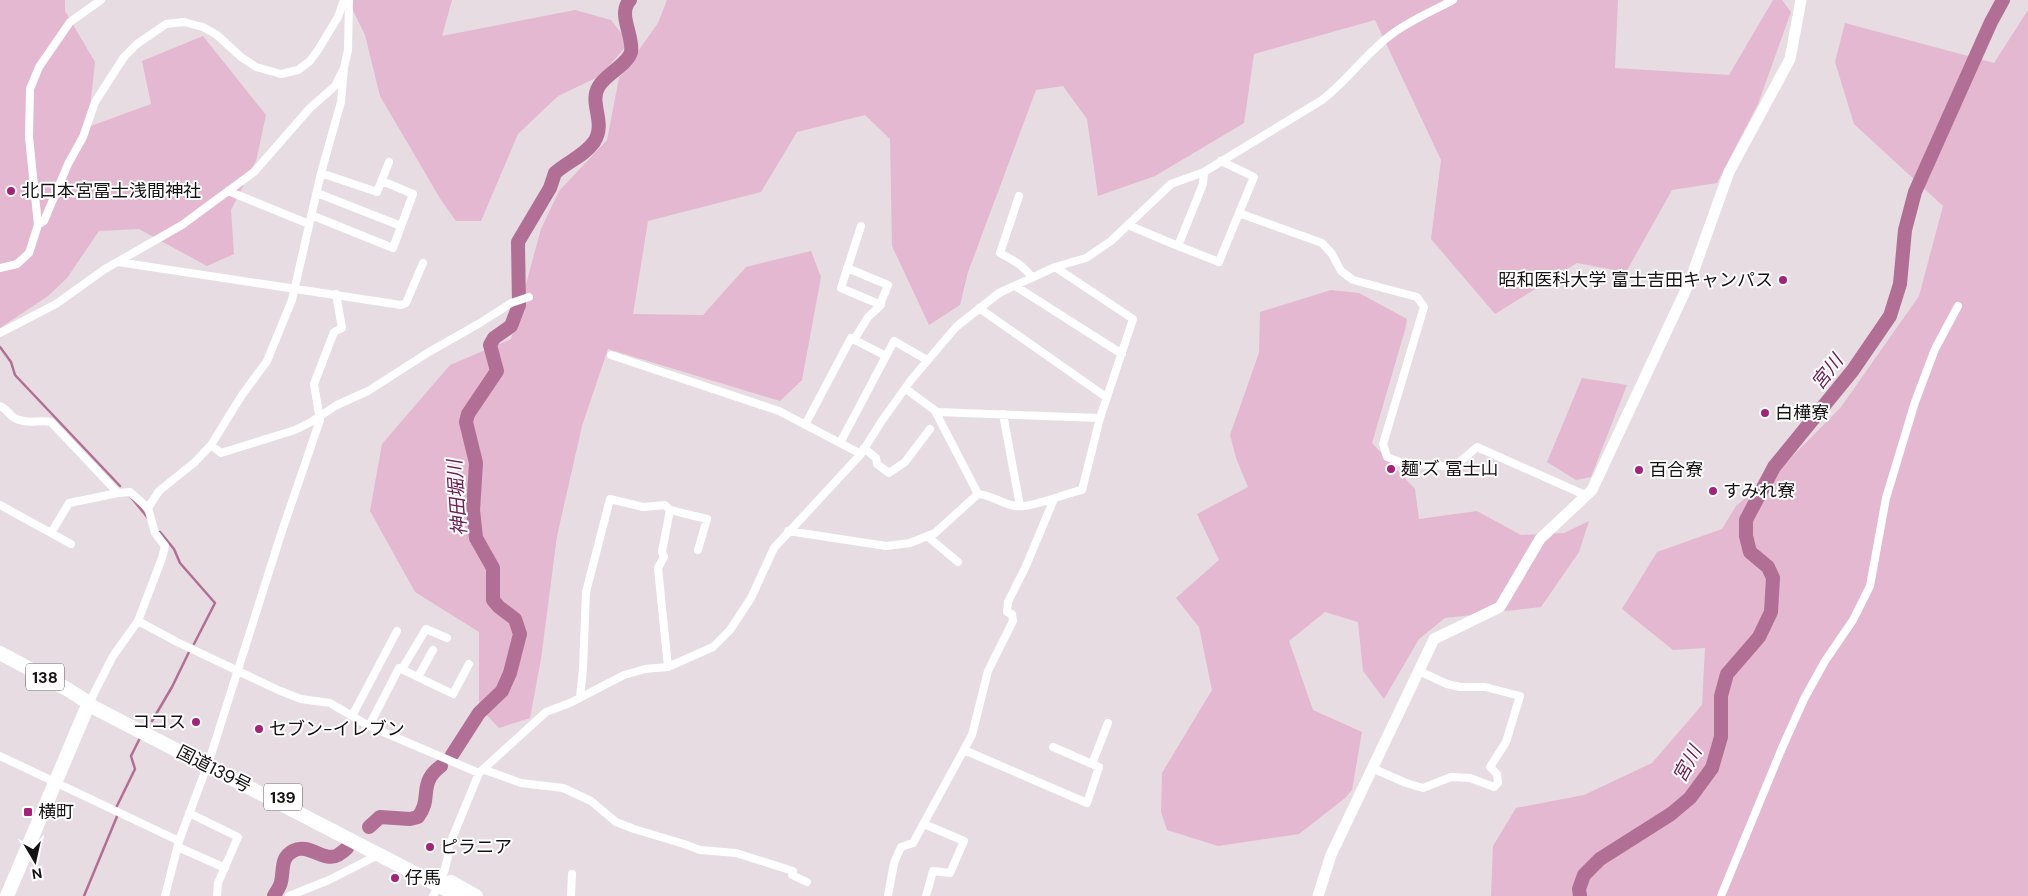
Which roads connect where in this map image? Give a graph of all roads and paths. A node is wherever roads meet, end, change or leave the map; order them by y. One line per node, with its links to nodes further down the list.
1 (101, 0): 18 (street)
2 (344, 0): 18 (street)
3 (350, 0): 6 (street)
4 (1453, 0): 7 (street)
5 (1801, 0): 56 (street)
6 (344, 68): 9 (street); 12 (street)
7 (1221, 161): 10 (street); 15 (street)
8 (389, 162): 11 (street)
9 (320, 172): 11 (street); 13 (street)
10 (1204, 172): 19 (street); 22 (street)
11 (382, 181): 20 (street)
12 (228, 191): 17 (street); 23 (street)
13 (317, 193): 16 (street); 20 (street)
14 (1019, 196): 28 (street)
15 (1239, 213): 22 (street); 56 (street)
16 (311, 214): 17 (street); 20 (street)
17 (309, 224): 30 (street)
18 (38, 225): 26 (street)
19 (1128, 225): 22 (street); 25 (street)
20 (401, 226)
21 (861, 226): 27 (street)
22 (1178, 246)
23 (118, 262): 30 (street); 36 (street)
24 (423, 263): 31 (street)
25 (1055, 267): 28 (street); 38 (street)
26 (0, 268)
27 (847, 268): 33 (street); 33 (street)
28 (1032, 278): 29 (street)
29 (1015, 286): 35 (street); 38 (street)
30 (296, 289): 31 (street); 52 (street)
31 (336, 294): 47 (street)
32 (529, 297): 47 (street)
33 (881, 305): 37 (street)
34 (1958, 306): 110 (street)
35 (979, 308): 41 (street); 43 (street)
36 (0, 333)
37 (854, 340): 40 (street); 49 (street)
38 (1122, 354): 43 (street)
39 (611, 355): 49 (street)
40 (886, 356): 41 (street); 51 (street)
41 (927, 360): 42 (street)
42 (906, 389): 45 (street); 53 (street)
43 (1106, 397): 48 (street)
44 (0, 406): 54 (street)
45 (935, 411): 46 (street); 55 (street)
46 (1003, 414): 48 (street); 59 (street)
47 (320, 415): 52 (street); 76 (street)
48 (1100, 418): 57 (street)
49 (805, 425): 51 (street)
50 (930, 429): 53 (street)
51 (840, 443): 53 (street)
52 (211, 445): 60 (street)
53 (863, 451): 62 (street)
54 (118, 493): 60 (street); 63 (street)
55 (978, 494): 59 (street); 64 (street)
56 (1585, 495): 77 (street)
57 (1054, 499): 59 (street); 85 (street)
58 (0, 505): 63 (street)
59 (1020, 506)
60 (148, 508): 68 (street)
61 (670, 510): 66 (street); 74 (street); 79 (street)
62 (788, 531): 64 (street); 74 (street)
63 (51, 533): 65 (street)
64 (927, 536): 67 (street)
65 (71, 544)
66 (698, 550)
67 (958, 562)
68 (138, 621): 76 (street); 80 (street)
69 (397, 631): 81 (street)
70 (447, 638): 75 (street)
71 (433, 650): 78 (street)
72 (0, 653): 80 (highway, 138)
73 (469, 664): 78 (street)
74 (668, 666): 79 (street)
75 (402, 669): 78 (street); 83 (street)
76 (238, 670): 81 (street); 87 (street)
77 (1419, 671): 89 (street); 89 (street)
78 (418, 677)
79 (580, 697): 90 (street)
80 (89, 703): 87 (highway, 国道139号 / 139); 91 (highway)
81 (352, 716): 83 (street)
82 (1108, 723): 88 (street)
83 (369, 726): 90 (street)
84 (1053, 747): 88 (street)
85 (964, 750): 88 (street); 93 (street)
86 (0, 756): 91 (street)
87 (208, 761): 92 (street); 95 (highway, 国道139号 / 139); 99 (highway, 国道139号 / 139)
88 (1092, 764)
89 (1372, 768): 109 (street)
90 (482, 772): 98 (street); 99 (street)
91 (54, 782): 94 (street); 100 (highway)
92 (189, 814): 94 (street); 96 (street)
93 (924, 824): 107 (street); 108 (street)
94 (178, 844): 96 (street); 101 (street)
95 (380, 854): 99 (highway, 国道139号 / 139); 103 (street)
96 (225, 868): 102 (street)
97 (572, 874): 106 (street)
98 (807, 882)
99 (438, 886): 104 (highway, 国道139号 / 139); 105 (highway, 国道139号 / 139)
100 (7, 896)
101 (165, 896)
102 (217, 896)
103 (290, 896)
104 (459, 896)
105 (476, 896)
106 (571, 896)
107 (888, 896)
108 (926, 896)
109 (1318, 896)
110 (1721, 896)

